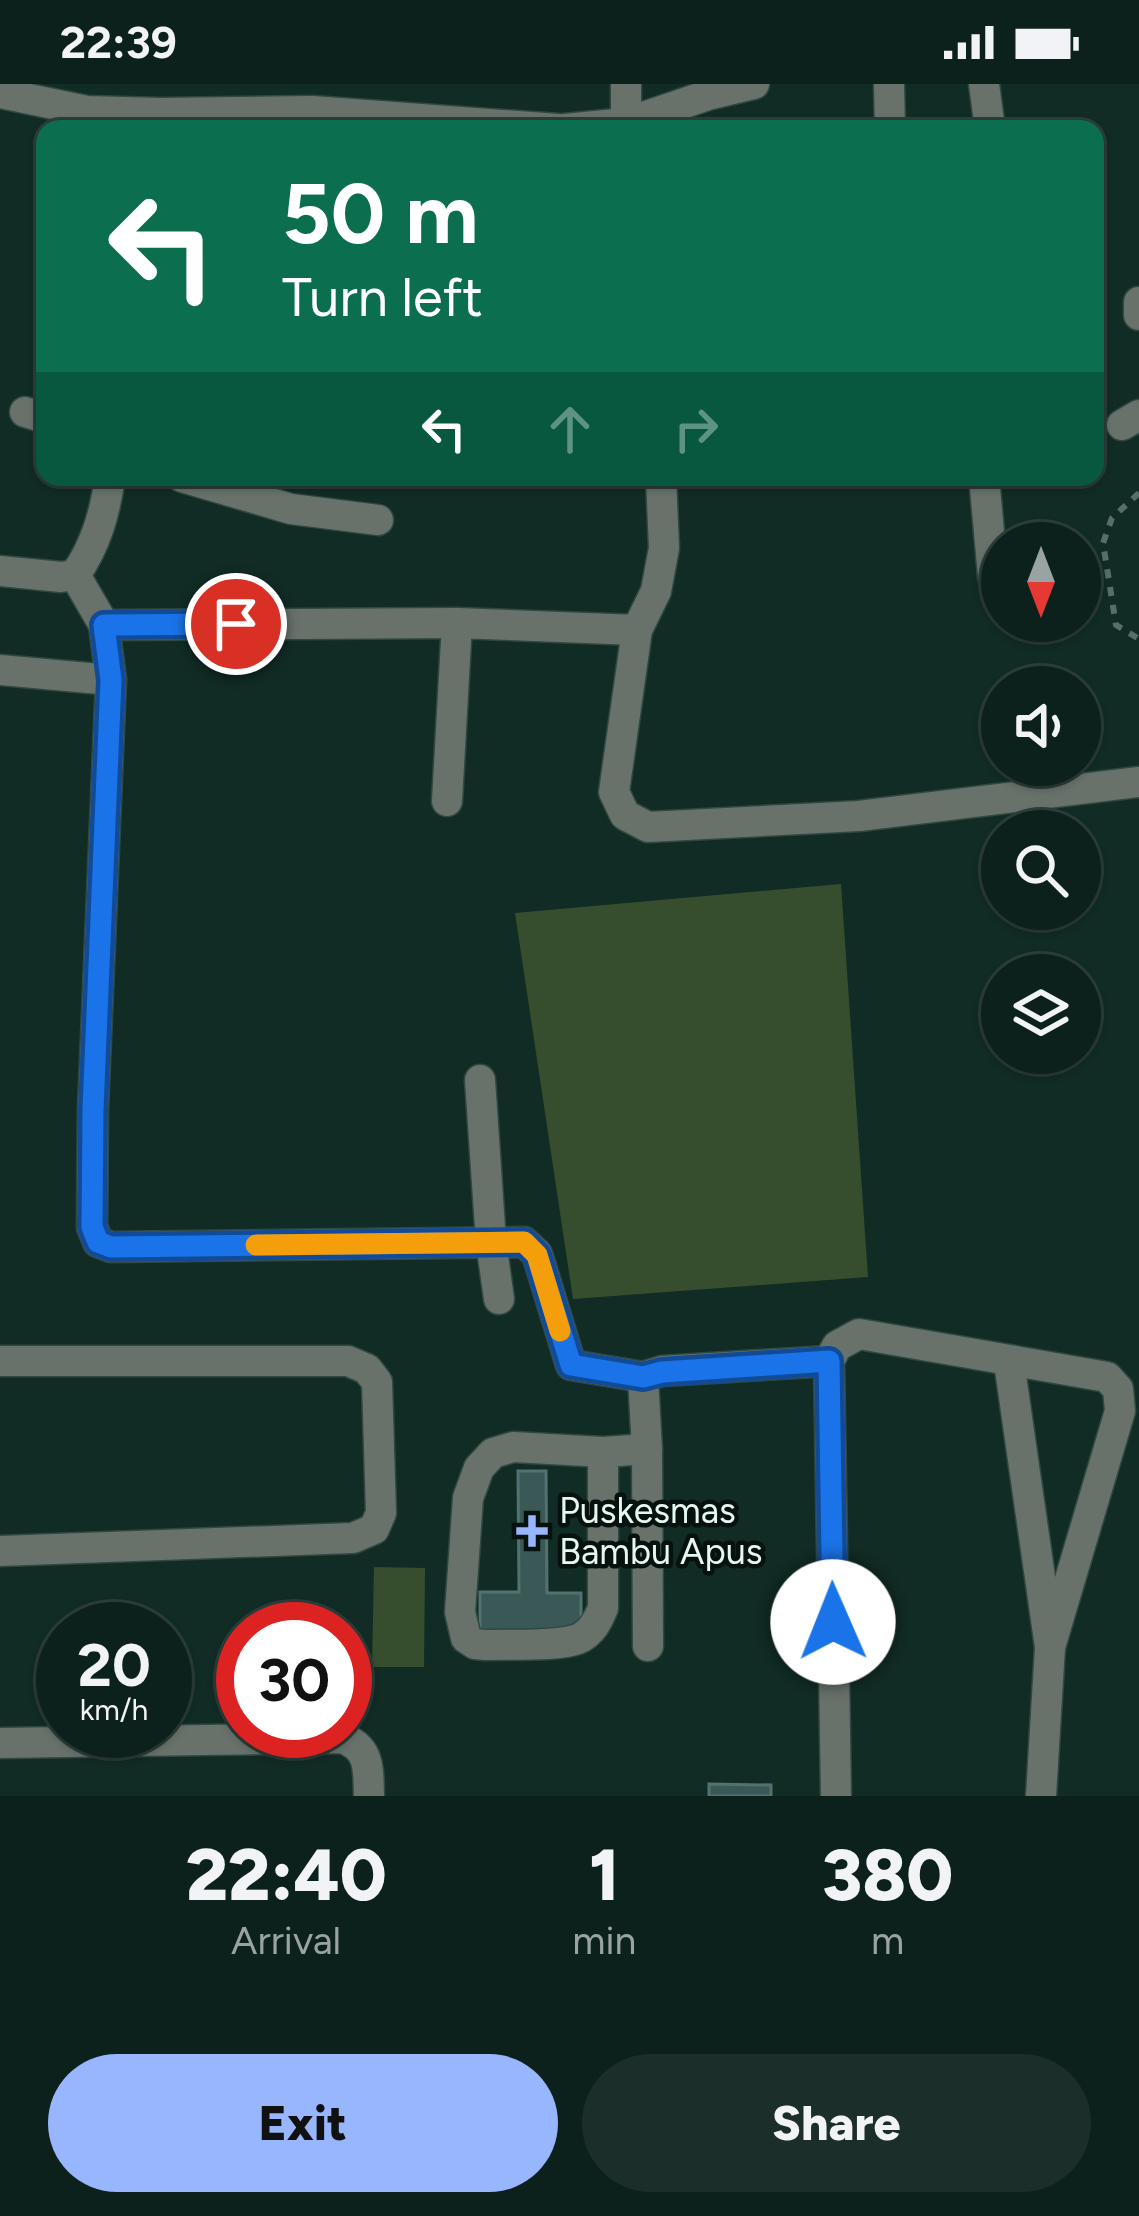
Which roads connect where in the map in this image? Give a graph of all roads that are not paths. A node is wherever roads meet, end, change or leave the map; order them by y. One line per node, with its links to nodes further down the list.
1 (626, 84): 8 (street)
2 (754, 84): 9 (street)
3 (889, 84): 10 (street)
4 (984, 84): 11 (street)
5 (0, 93): 6 (street)
6 (148, 110): 7 (street)
7 (437, 120)
8 (626, 120)
9 (642, 120)
10 (890, 120)
11 (989, 120)
12 (1139, 302): 13 (street)
13 (1139, 315)
14 (109, 486): 21 (street)
15 (213, 486): 18 (street)
16 (661, 486): 24 (street)
17 (985, 486): 19 (street)
18 (378, 520)
19 (988, 522)
20 (0, 571): 21 (street)
21 (75, 575): 23 (street)
22 (457, 623): 23 (street); 24 (street); 28 (street)
23 (104, 625): 26 (street)
24 (637, 631): 27 (street)
25 (0, 670): 26 (street)
26 (111, 680): 30 (street)
27 (1139, 782)
28 (447, 801)
29 (480, 1080): 30 (street)
30 (491, 1242): 31 (street); 35 (street)
31 (499, 1299)
32 (0, 1361): 38 (street)
33 (829, 1361): 34 (street); 35 (street); 45 (street)
34 (1010, 1363): 42 (street); 42 (street)
35 (643, 1377): 36 (street)
36 (647, 1449): 37 (street); 39 (street)
37 (603, 1452): 40 (street); 40 (street)
38 (0, 1551)
39 (647, 1588): 40 (street); 41 (street)
40 (603, 1591)
41 (648, 1646)
42 (1050, 1647): 46 (street)
43 (0, 1743): 44 (street)
44 (369, 1796)
45 (836, 1796)
46 (1041, 1796)

